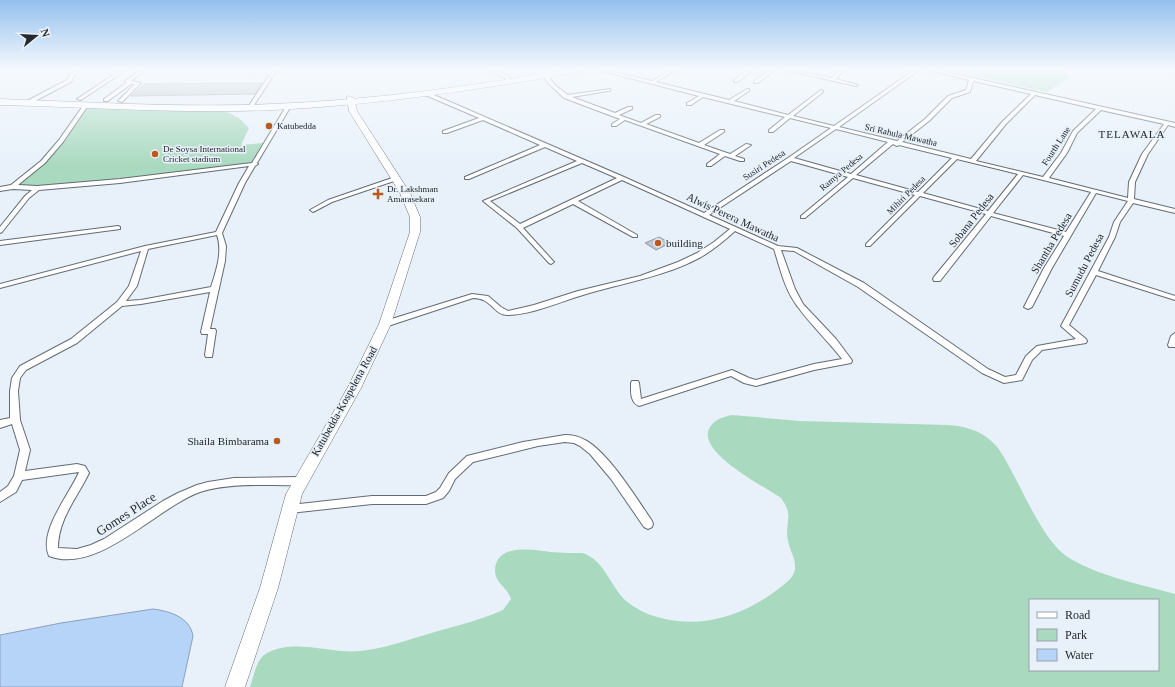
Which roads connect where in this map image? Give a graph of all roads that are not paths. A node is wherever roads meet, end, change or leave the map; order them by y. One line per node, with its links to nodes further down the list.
1 (82, 102): 52 (street)
2 (112, 102): 18 (highway)
3 (116, 102): 16 (highway)
4 (300, 102): 16 (highway)
5 (329, 102): 18 (highway)
6 (351, 102): 48 (main road, Katubedda-Kospelena Road)
7 (446, 102): 24 (street, Alwis Perera Mawatha)
8 (580, 102): 21 (street)
9 (692, 102): 17 (street)
10 (730, 102): 23 (street, Sri Rahula Mawatha)
11 (807, 102): 23 (street)
12 (871, 102): 30 (street, Susiri Pedesa)
13 (945, 102): 34 (street, Ramya Pedesa)
14 (1026, 102): 43 (street)
15 (1072, 102): 20 (street)
16 (252, 104)
17 (689, 104)
18 (289, 106): 44 (street)
19 (630, 108): 21 (street)
20 (1100, 108): 26 (street); 51 (street, Fourth Lane)
21 (615, 115): 25 (street)
22 (658, 116): 27 (street)
23 (789, 117): 30 (street, Sri Rahula Mawatha); 32 (street)
24 (484, 118): 33 (street); 35 (street, Alwis Perera Mawatha)
25 (625, 118): 27 (street); 28 (street)
26 (1167, 123): 29 (street); 58 (street)
27 (643, 124): 36 (street)
28 (614, 125)
29 (1175, 125)
30 (834, 128): 34 (street, Sri Rahula Mawatha); 40 (street, Susiri Pedesa)
31 (722, 131): 36 (street)
32 (771, 131)
33 (445, 132)
34 (894, 143): 39 (street, Sri Rahula Mawatha); 47 (street, Ramya Pedesa)
35 (544, 144): 42 (street, Alwis Perera Mawatha); 49 (street)
36 (700, 145): 38 (street)
37 (748, 145): 38 (street)
38 (728, 154): 41 (street); 45 (street)
39 (956, 157): 43 (street, Sri Rahula Mawatha); 56 (street, Mihiri Pedesa)
40 (790, 159): 47 (street); 62 (street, Susiri Pedesa)
41 (742, 160)
42 (581, 161): 50 (street, Alwis Perera Mawatha); 64 (street)
43 (974, 161): 46 (street, Sri Rahula Mawatha)
44 (255, 164): 53 (street); 68 (street)
45 (709, 165)
46 (1022, 173): 51 (street, Sri Rahula Mawatha); 61 (street, Sobana Pedesa)
47 (851, 176): 56 (street); 63 (street, Ramya Pedesa)
48 (395, 178): 59 (street); 83 (main road, Katubedda-Kospelena Road)
49 (467, 178)
50 (622, 178): 57 (street); 62 (street, Alwis Perera Mawatha)
51 (1045, 179): 55 (street, Sri Rahula Mawatha)
52 (13, 187): 53 (street); 54 (street)
53 (37, 188): 67 (street)
54 (0, 189)
55 (1094, 192): 58 (street, Sri Rahula Mawatha); 69 (street, Shantha Pedesa)
56 (918, 195): 61 (street); 72 (street, Mihiri Pedesa)
57 (573, 201): 64 (street); 70 (street)
58 (1131, 201): 60 (street, Sri Rahula Mawatha); 76 (street, Sumudu Pedesa)
59 (313, 210)
60 (1175, 210)
61 (989, 214): 69 (street); 77 (street, Sobana Pedesa)
62 (704, 215): 66 (street, Alwis Perera Mawatha)
63 (803, 217)
64 (519, 227): 75 (street)
65 (118, 228): 71 (street)
66 (734, 230): 74 (street, Alwis Perera Mawatha); 83 (street)
67 (0, 231)
68 (219, 233): 73 (street); 79 (street)
69 (1068, 235): 82 (street, Shantha Pedesa)
70 (635, 236)
71 (0, 243)
72 (868, 245)
73 (146, 248): 78 (street); 81 (street)
74 (777, 248): 76 (street, Sumudu Pedesa); 87 (street, Alwis Perera Mawatha)
75 (551, 262)
76 (1094, 272): 80 (street)
77 (937, 279)
78 (0, 286)
79 (214, 289): 81 (street); 86 (street)
80 (1175, 298)
81 (120, 304): 88 (street)
82 (1028, 307)
83 (385, 324): 91 (main road, Katubedda-Kospelena Road)
84 (1175, 336): 85 (street)
85 (1172, 345)
86 (209, 355)
87 (635, 384)
88 (15, 420): 89 (street); 90 (street)
89 (0, 424)
90 (19, 476): 91 (street, Gomes Place); 92 (street)
91 (300, 481): 93 (main road, Katubedda-Kospelena Road)
92 (0, 498)
93 (290, 509): 94 (street); 95 (main road, Katubedda-Kospelena Road)
94 (648, 524)
95 (235, 687)

